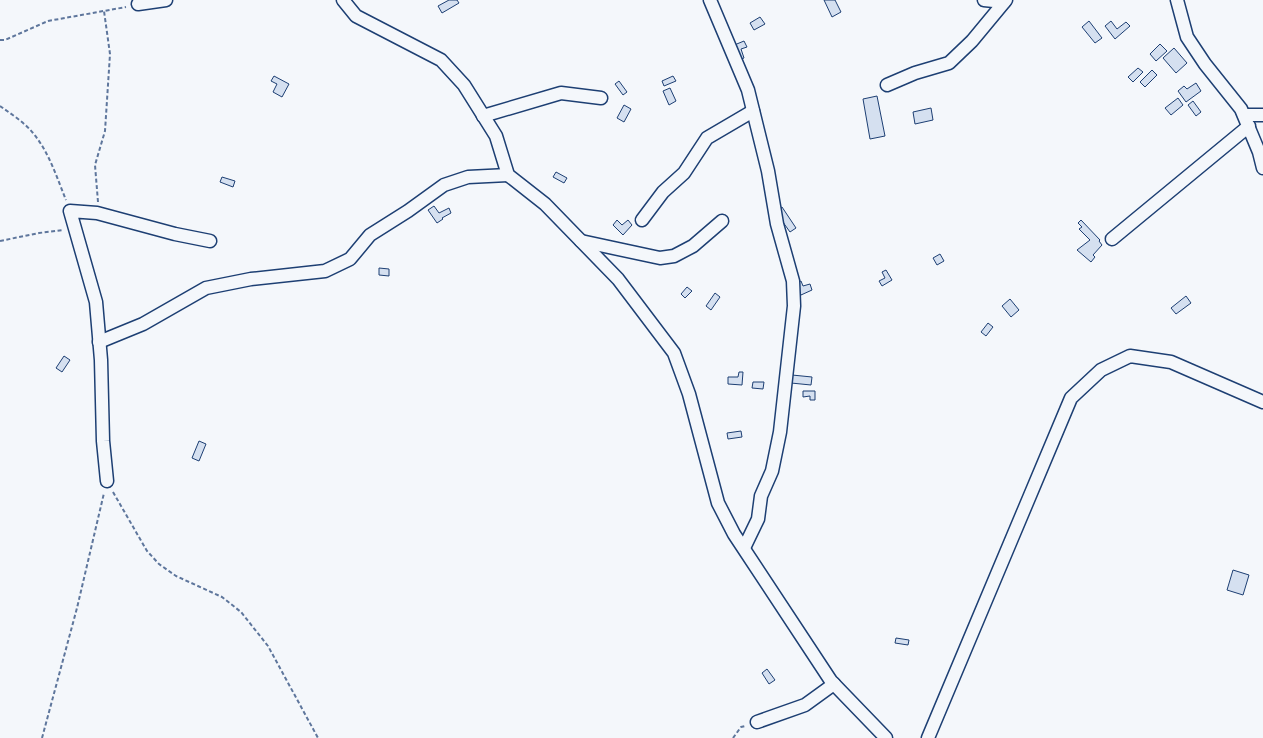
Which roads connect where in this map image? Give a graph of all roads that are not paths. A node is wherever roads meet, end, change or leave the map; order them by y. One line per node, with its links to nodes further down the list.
1 (166, 0): 7 (street)
2 (343, 0): 12 (street)
3 (710, 0): 10 (street)
4 (984, 0): 6 (street)
5 (1177, 0): 13 (street)
6 (1005, 1): 8 (street)
7 (138, 4)
8 (887, 85)
9 (601, 98): 12 (street)
10 (753, 112): 16 (street); 24 (street)
11 (1263, 115): 13 (street)
12 (483, 116): 15 (street)
13 (1246, 120): 14 (street); 18 (street)
14 (1263, 168)
15 (508, 175): 20 (street); 21 (street)
16 (642, 220)
17 (722, 222): 20 (street)
18 (1112, 239)
19 (210, 241): 21 (street)
20 (580, 241): 24 (street)
21 (99, 342): 23 (street)
22 (1263, 402): 28 (street)
23 (107, 481)
24 (744, 548): 25 (street)
25 (834, 684): 26 (street); 27 (street)
26 (757, 722)
27 (886, 738)
28 (928, 738)

